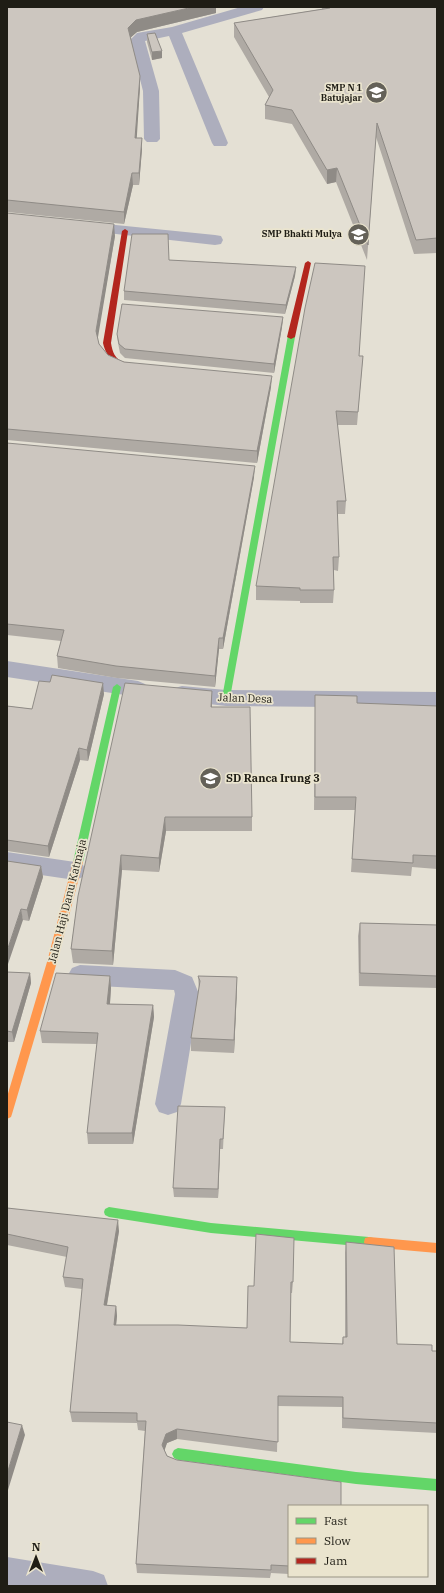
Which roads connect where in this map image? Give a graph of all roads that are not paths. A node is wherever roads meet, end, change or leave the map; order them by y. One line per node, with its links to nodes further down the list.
1 (257, 7): 2 (street)
2 (174, 31): 3 (street); 4 (street)
3 (152, 139)
4 (220, 143)
5 (70, 225): 6 (street)
6 (125, 231): 7 (street); 9 (street)
7 (215, 240)
8 (308, 263): 12 (street)
9 (149, 368)
10 (7, 669): 11 (street, Jalan Desa)
11 (118, 687): 12 (street, Jalan Desa); 15 (street, Jalan Haji Danu Katmaja)
12 (226, 698): 13 (street, Jalan Desa)
13 (437, 700)
14 (7, 861): 15 (street)
15 (75, 871): 16 (street, Jalan Haji Danu Katmaja)
16 (48, 973): 17 (street); 18 (street, Jalan Haji Danu Katmaja)
17 (168, 1104)
18 (7, 1114)
19 (109, 1212): 20 (street)
20 (437, 1248)
21 (178, 1454): 22 (street)
22 (437, 1485)
23 (7, 1572): 24 (street)
24 (93, 1586)

